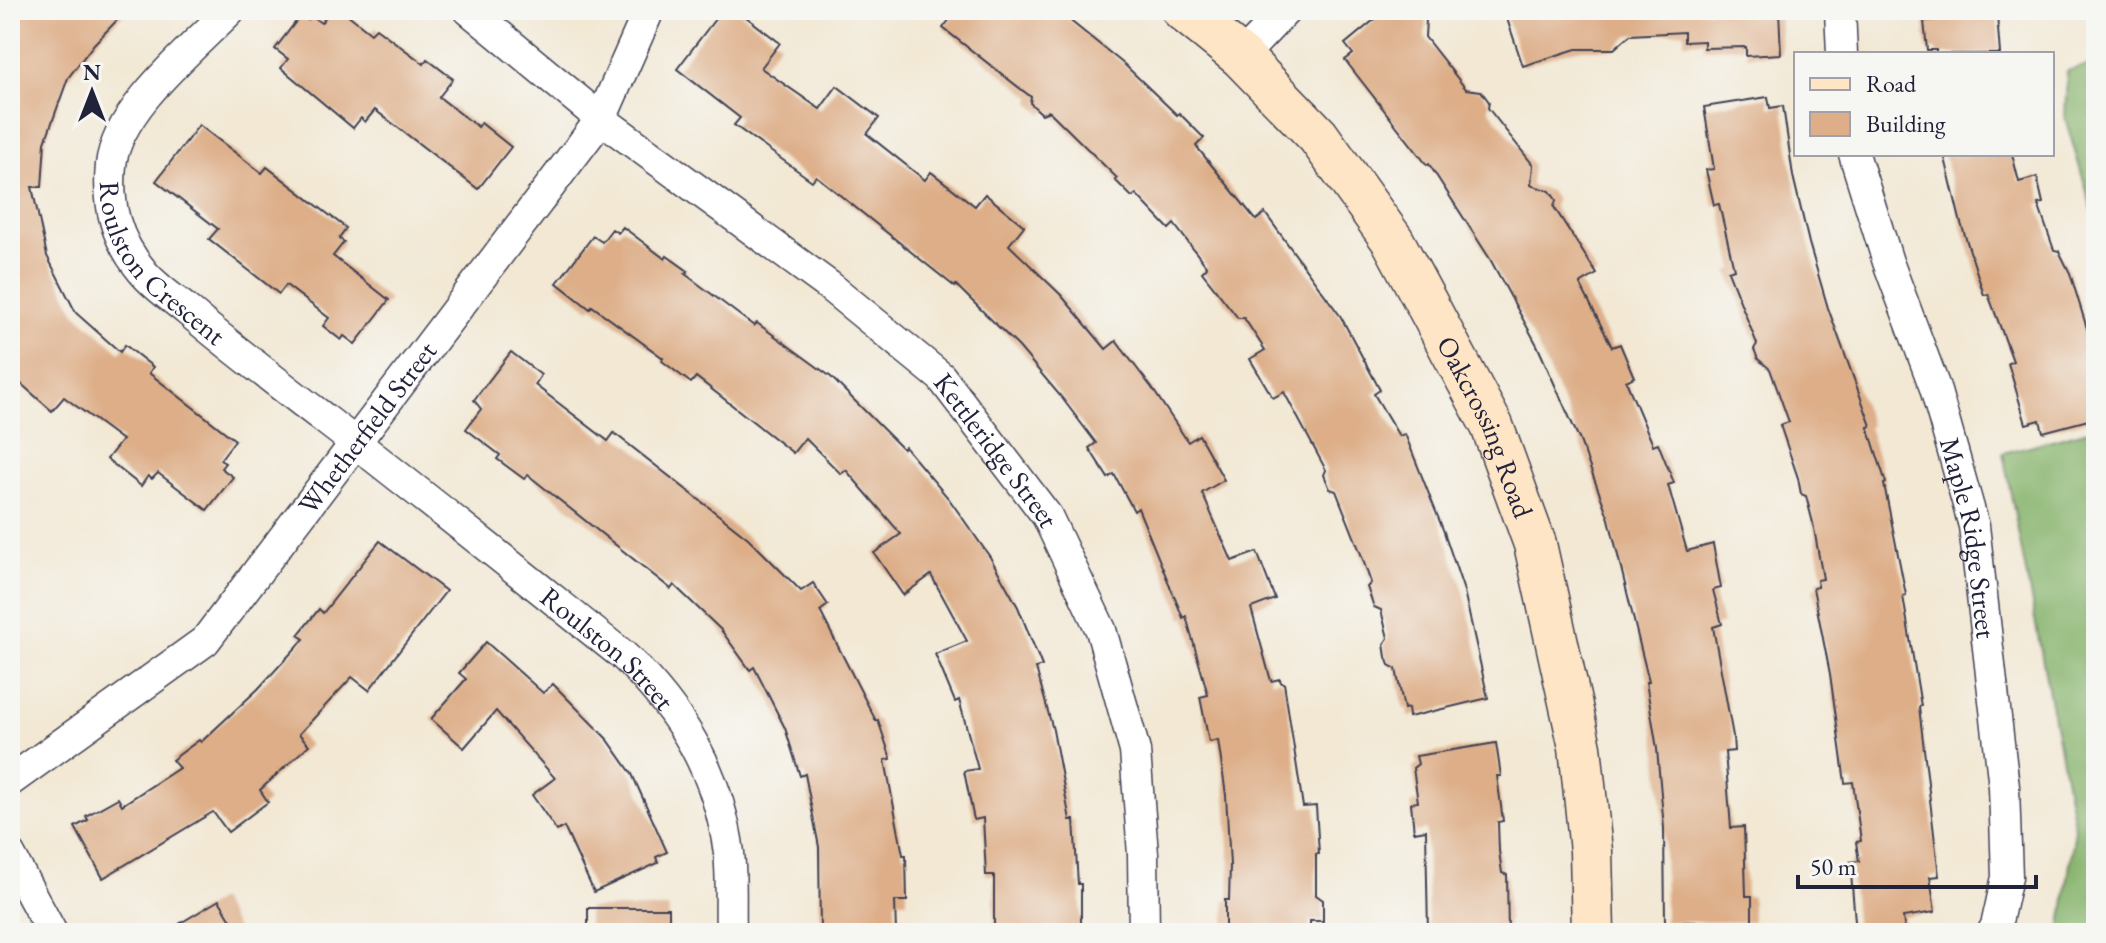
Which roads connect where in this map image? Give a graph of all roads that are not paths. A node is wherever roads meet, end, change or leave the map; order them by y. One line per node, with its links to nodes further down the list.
1 (230, 10): 11 (street, Roulston Crescent)
2 (469, 10): 9 (street)
3 (649, 10): 9 (street, Whetherfield Street)
4 (1183, 10): 8 (street, Oakcrossing Road)
5 (1286, 10): 8 (street)
6 (1840, 10): 7 (street)
7 (1842, 52)
8 (1241, 57): 17 (street, Oakcrossing Road)
9 (601, 119): 11 (street, Whetherfield Street); 16 (street, Kettleridge Street)
10 (1855, 156): 18 (street, Maple Ridge Street)
11 (356, 443): 12 (street, Whetherfield Street); 15 (street, Roulston Street)
12 (10, 781)
13 (10, 855): 14 (street)
14 (52, 933)
15 (731, 933)
16 (1144, 933)
17 (1593, 933)
18 (1992, 933)

